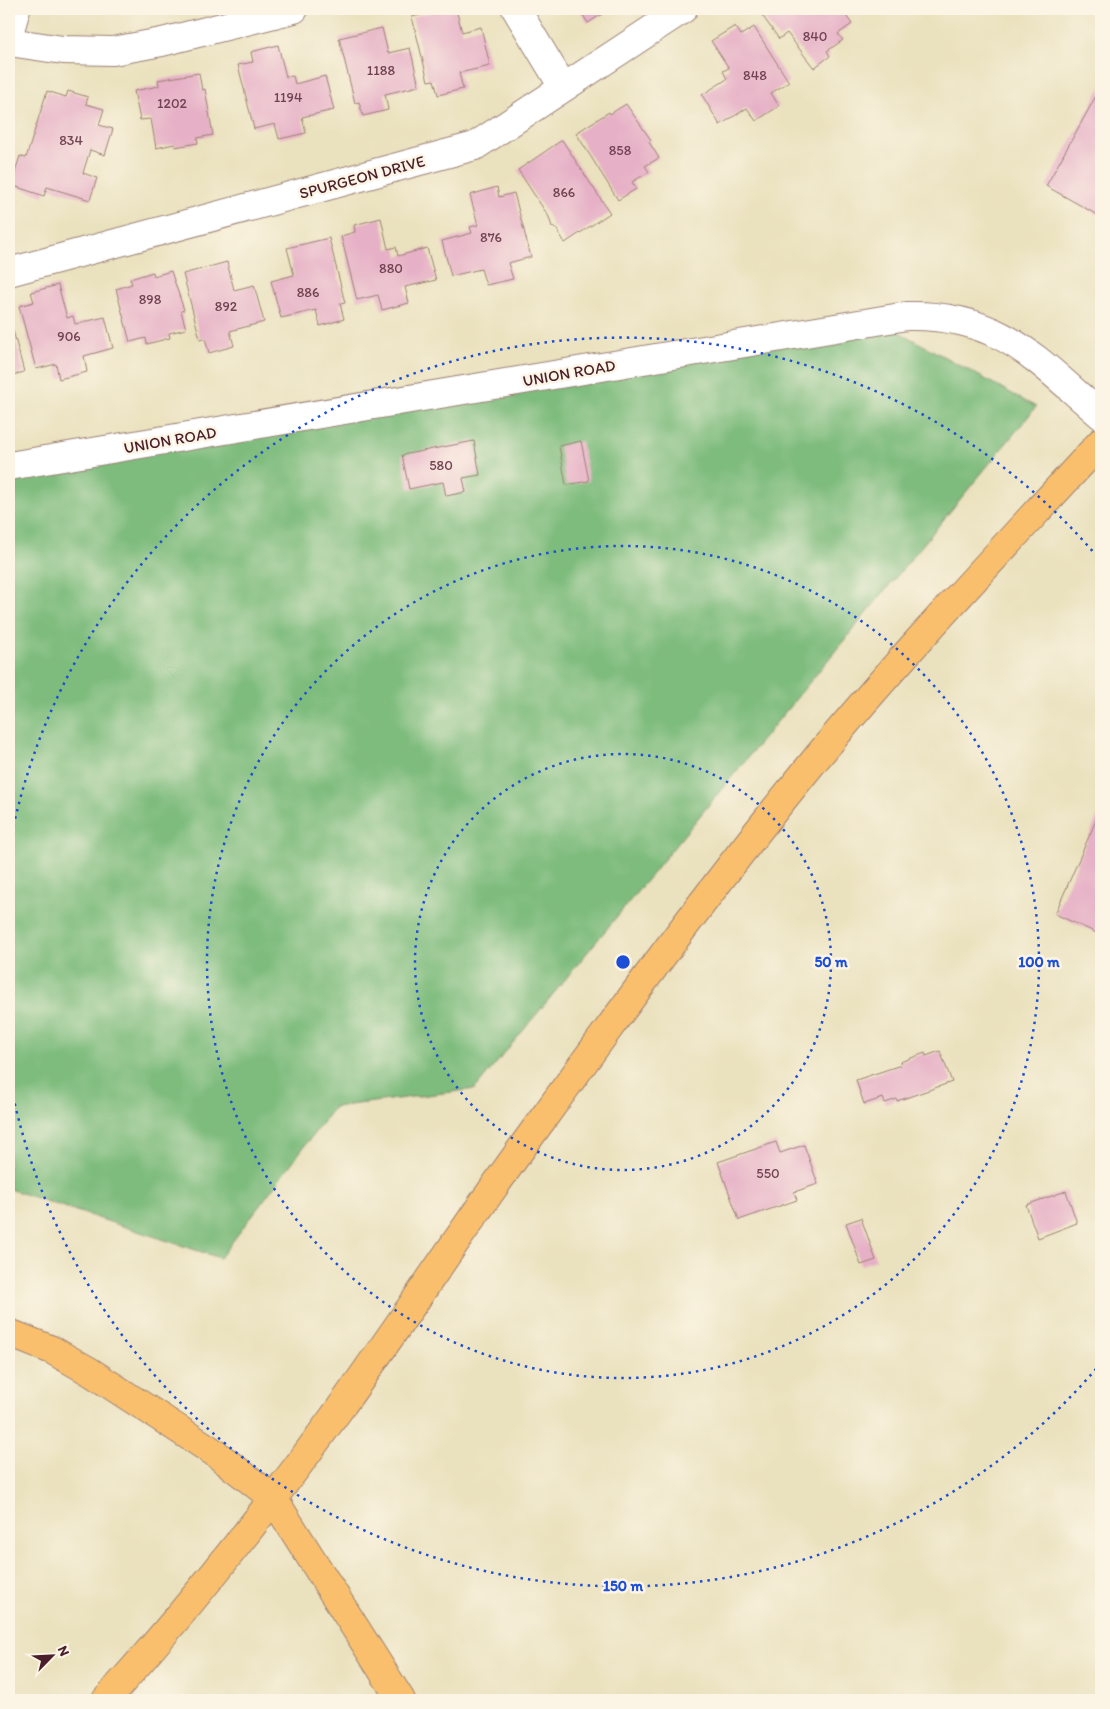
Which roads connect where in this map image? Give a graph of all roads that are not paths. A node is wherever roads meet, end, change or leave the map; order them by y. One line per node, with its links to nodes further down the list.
1 (16, 9): 5 (street)
2 (294, 9): 6 (street)
3 (516, 9): 7 (street)
4 (683, 9): 7 (street, SPURGEON DRIVE)
5 (9, 34)
6 (9, 42)
7 (563, 88): 8 (street, SPURGEON DRIVE)
8 (9, 272)
9 (1101, 415): 11 (street, UNION ROAD)
10 (1101, 442): 13 (main road)
11 (9, 466)
12 (9, 1333): 13 (main road)
13 (273, 1498): 14 (main road); 15 (main road)
14 (106, 1700)
15 (401, 1700)

